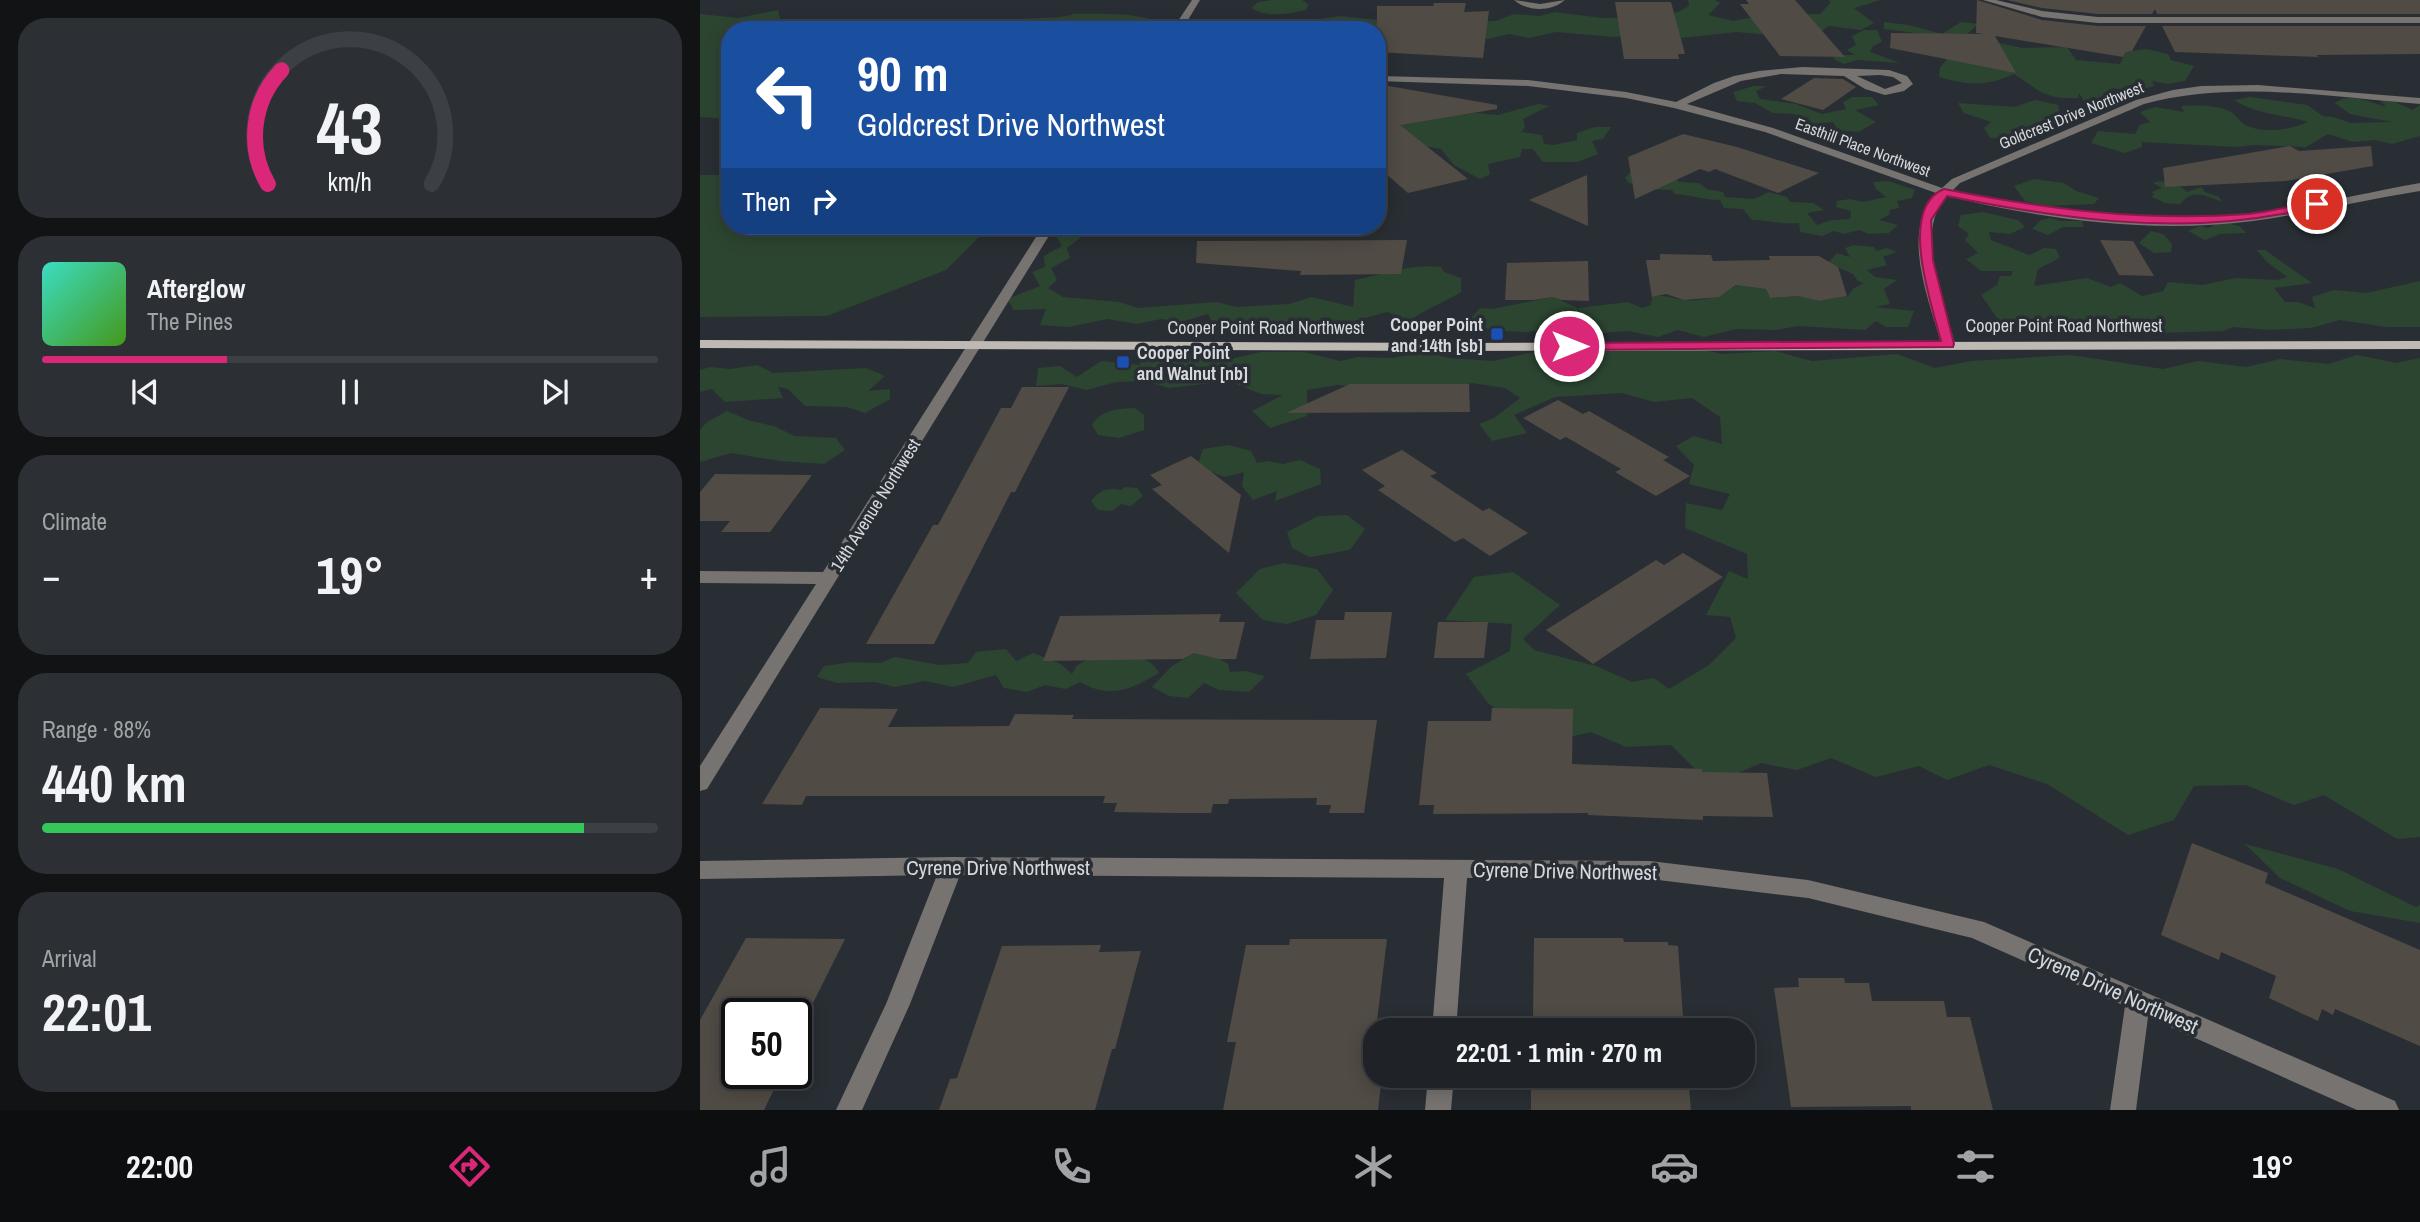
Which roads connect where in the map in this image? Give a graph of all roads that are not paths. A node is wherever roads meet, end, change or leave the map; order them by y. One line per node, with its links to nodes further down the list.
1 (1196, 0): 6 (street)
2 (1518, 0): 3 (street)
3 (1561, 0)
4 (1987, 0): 5 (street)
5 (2420, 20)
6 (1183, 21)
7 (1847, 73): 7 (street); 10 (street)
8 (1386, 79): 10 (street, Easthill Place Northwest)
9 (2420, 101): 12 (street, Goldcrest Drive Northwest)
10 (1678, 105): 12 (street, Easthill Place Northwest)
11 (2420, 187): 12 (street, Easthill Place Northwest)
12 (1944, 192): 16 (street, Goldcrest Drive Northwest)
13 (1043, 235): 15 (street, 14th Avenue Northwest)
14 (700, 344): 15 (main road, Cooper Point Road Northwest)
15 (974, 344): 16 (main road, Cooper Point Road Northwest); 19 (street, 14th Avenue Northwest)
16 (1948, 344): 17 (main road, Cooper Point Road Northwest)
17 (2420, 345)
18 (700, 577): 19 (street)
19 (830, 578): 20 (street, 14th Avenue Northwest)
20 (700, 783)
21 (952, 866): 22 (street, Cyrene Drive Northwest); 23 (street, Cyrene Drive Northwest); 27 (street)
22 (700, 870)
23 (1456, 870): 24 (street, Cyrene Drive Northwest); 25 (street)
24 (2138, 1002): 29 (street); 30 (street, Cyrene Drive Northwest)
25 (1445, 1018)
26 (1440, 1088): 28 (street)
27 (849, 1110)
28 (1438, 1110)
29 (2123, 1110)
30 (2386, 1110)

